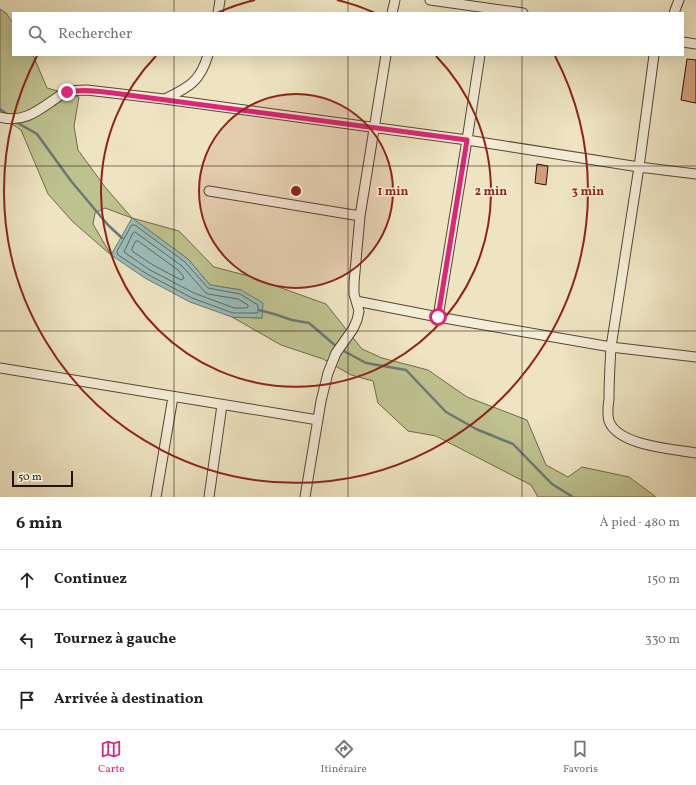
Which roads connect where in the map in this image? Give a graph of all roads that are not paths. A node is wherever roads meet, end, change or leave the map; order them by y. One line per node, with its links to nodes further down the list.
1 (220, 0): 6 (street)
2 (395, 0): 7 (street)
3 (430, 0): 5 (street)
4 (679, 0): 9 (street)
5 (487, 7): 8 (street)
6 (218, 12)
7 (392, 12)
8 (517, 12)
9 (674, 12)
10 (684, 42): 11 (street)
11 (696, 44)
12 (208, 56): 16 (street)
13 (386, 56): 18 (street)
14 (480, 56): 19 (street)
15 (654, 56): 20 (street)
16 (164, 99): 17 (street); 18 (street)
17 (0, 118)
18 (374, 128): 19 (street); 23 (street)
19 (467, 140): 20 (street); 25 (street)
20 (639, 167): 21 (street); 26 (street)
21 (696, 174)
22 (209, 191): 23 (street)
23 (360, 216): 24 (street)
24 (356, 302): 25 (street); 31 (street)
25 (438, 317): 26 (street)
26 (611, 346): 27 (street); 32 (street)
27 (696, 357)
28 (0, 368): 29 (street)
29 (173, 397): 30 (street); 33 (street)
30 (222, 404): 31 (street); 34 (street)
31 (318, 420): 35 (street)
32 (696, 453)
33 (156, 497)
34 (209, 497)
35 (305, 497)

